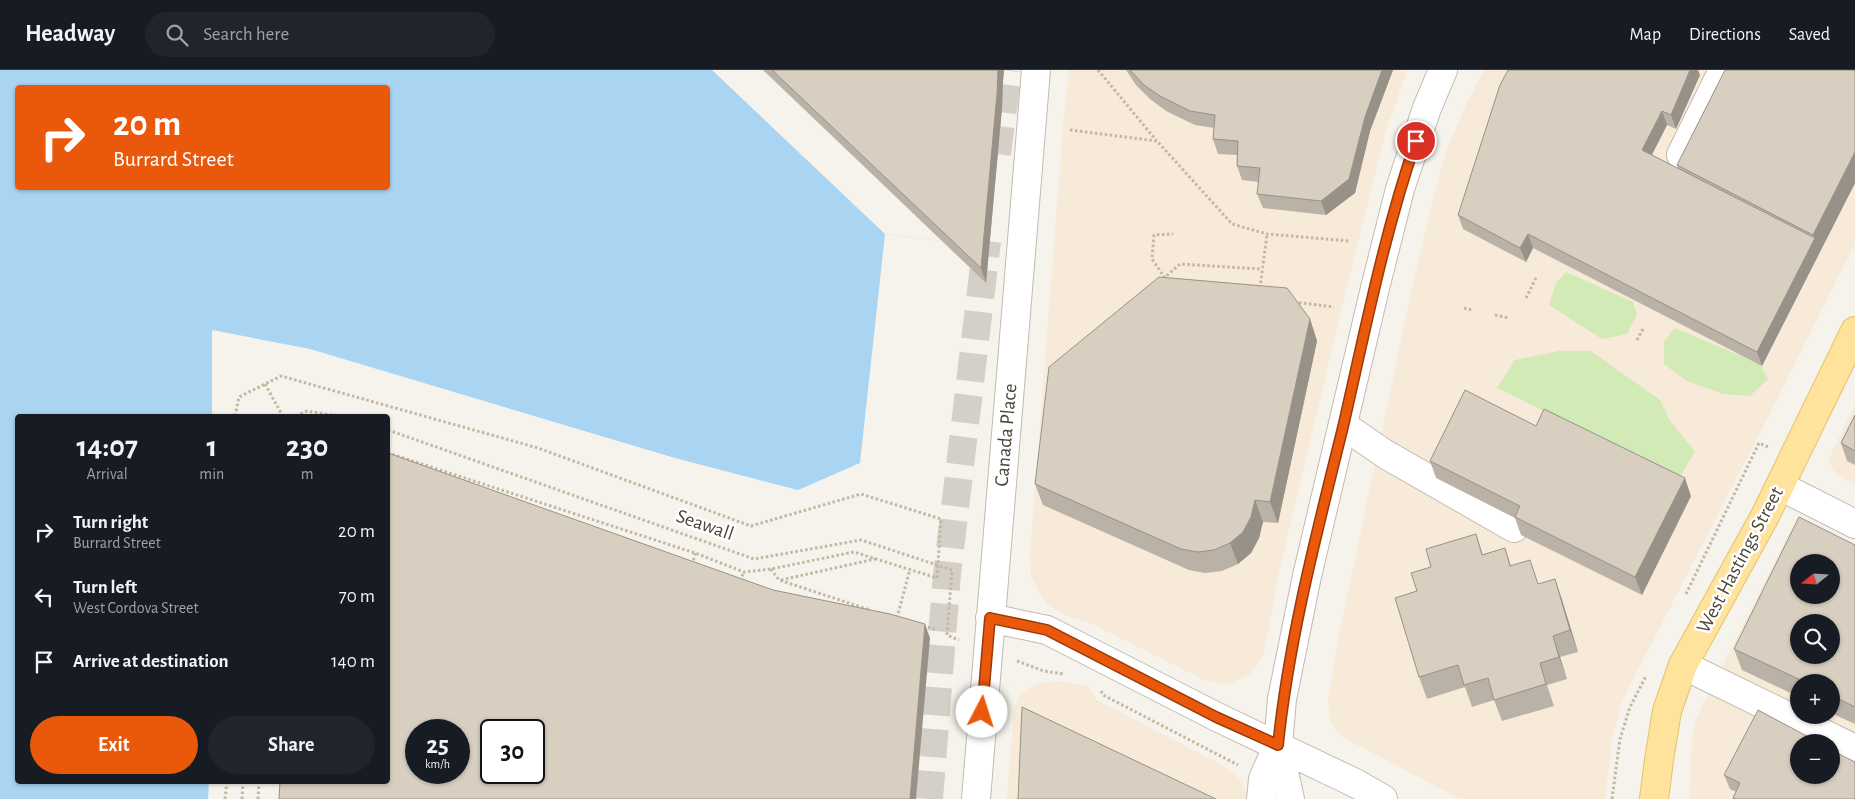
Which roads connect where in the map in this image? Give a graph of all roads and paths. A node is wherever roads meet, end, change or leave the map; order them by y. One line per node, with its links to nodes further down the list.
1 (1036, 70): 50 (street, Canada Place)
2 (1098, 70): 6 (path)
3 (1443, 70): 31 (street)
4 (1723, 70): 7 (street)
5 (1070, 130): 6 (path)
6 (1157, 141): 9 (path)
7 (1681, 155)
8 (1173, 234): 12 (path)
9 (1267, 234): 10 (path); 11 (path)
10 (1349, 241)
11 (1261, 268): 12 (path); 15 (path)
12 (1165, 278): 14 (path)
13 (1536, 278): 16 (path)
14 (1159, 283)
15 (1260, 288)
16 (1526, 298)
17 (1287, 302): 18 (path)
18 (1334, 307)
19 (1464, 308): 20 (path)
20 (1472, 310)
21 (1495, 315): 22 (path)
22 (1508, 318)
23 (1644, 326): 25 (path)
24 (1855, 331): 34 (main road, West Hastings Street)
25 (1636, 340)
26 (265, 384): 27 (path); 28 (path); 39 (path)
27 (281, 413)
28 (235, 414)
29 (301, 414): 30 (path)
30 (325, 414)
31 (1343, 426): 36 (street); 58 (street)
32 (390, 431): 39 (path, Seawall)
33 (390, 454): 37 (path)
34 (1780, 486): 35 (street); 56 (main road, West Hastings Street)
35 (1855, 524)
36 (1514, 528)
37 (695, 553): 40 (path); 43 (path)
38 (875, 558): 41 (path); 42 (path); 45 (path)
39 (938, 565): 42 (path); 55 (path)
40 (701, 566)
41 (771, 569): 43 (path); 45 (path)
42 (910, 570): 51 (path)
43 (744, 572): 46 (path)
44 (731, 578): 46 (path)
45 (779, 580): 48 (path)
46 (740, 581): 47 (path)
47 (746, 584)
48 (878, 613)
49 (888, 616): 51 (path)
50 (990, 618): 58 (street); 67 (street, Canada Place)
51 (897, 619): 53 (path)
52 (916, 624): 54 (path)
53 (896, 625)
54 (934, 629)
55 (951, 636)
56 (1684, 665): 59 (street); 71 (main road, West Hastings Street)
57 (1100, 688): 60 (path)
58 (1278, 745): 68 (street); 69 (street); 70 (street)
59 (1855, 749)
60 (1229, 760)
61 (226, 784): 64 (path)
62 (243, 784): 65 (path)
63 (259, 784): 66 (path)
64 (225, 799)
65 (242, 799)
66 (258, 799)
67 (976, 799)
68 (1260, 799)
69 (1290, 799)
70 (1383, 799)
71 (1654, 799)

